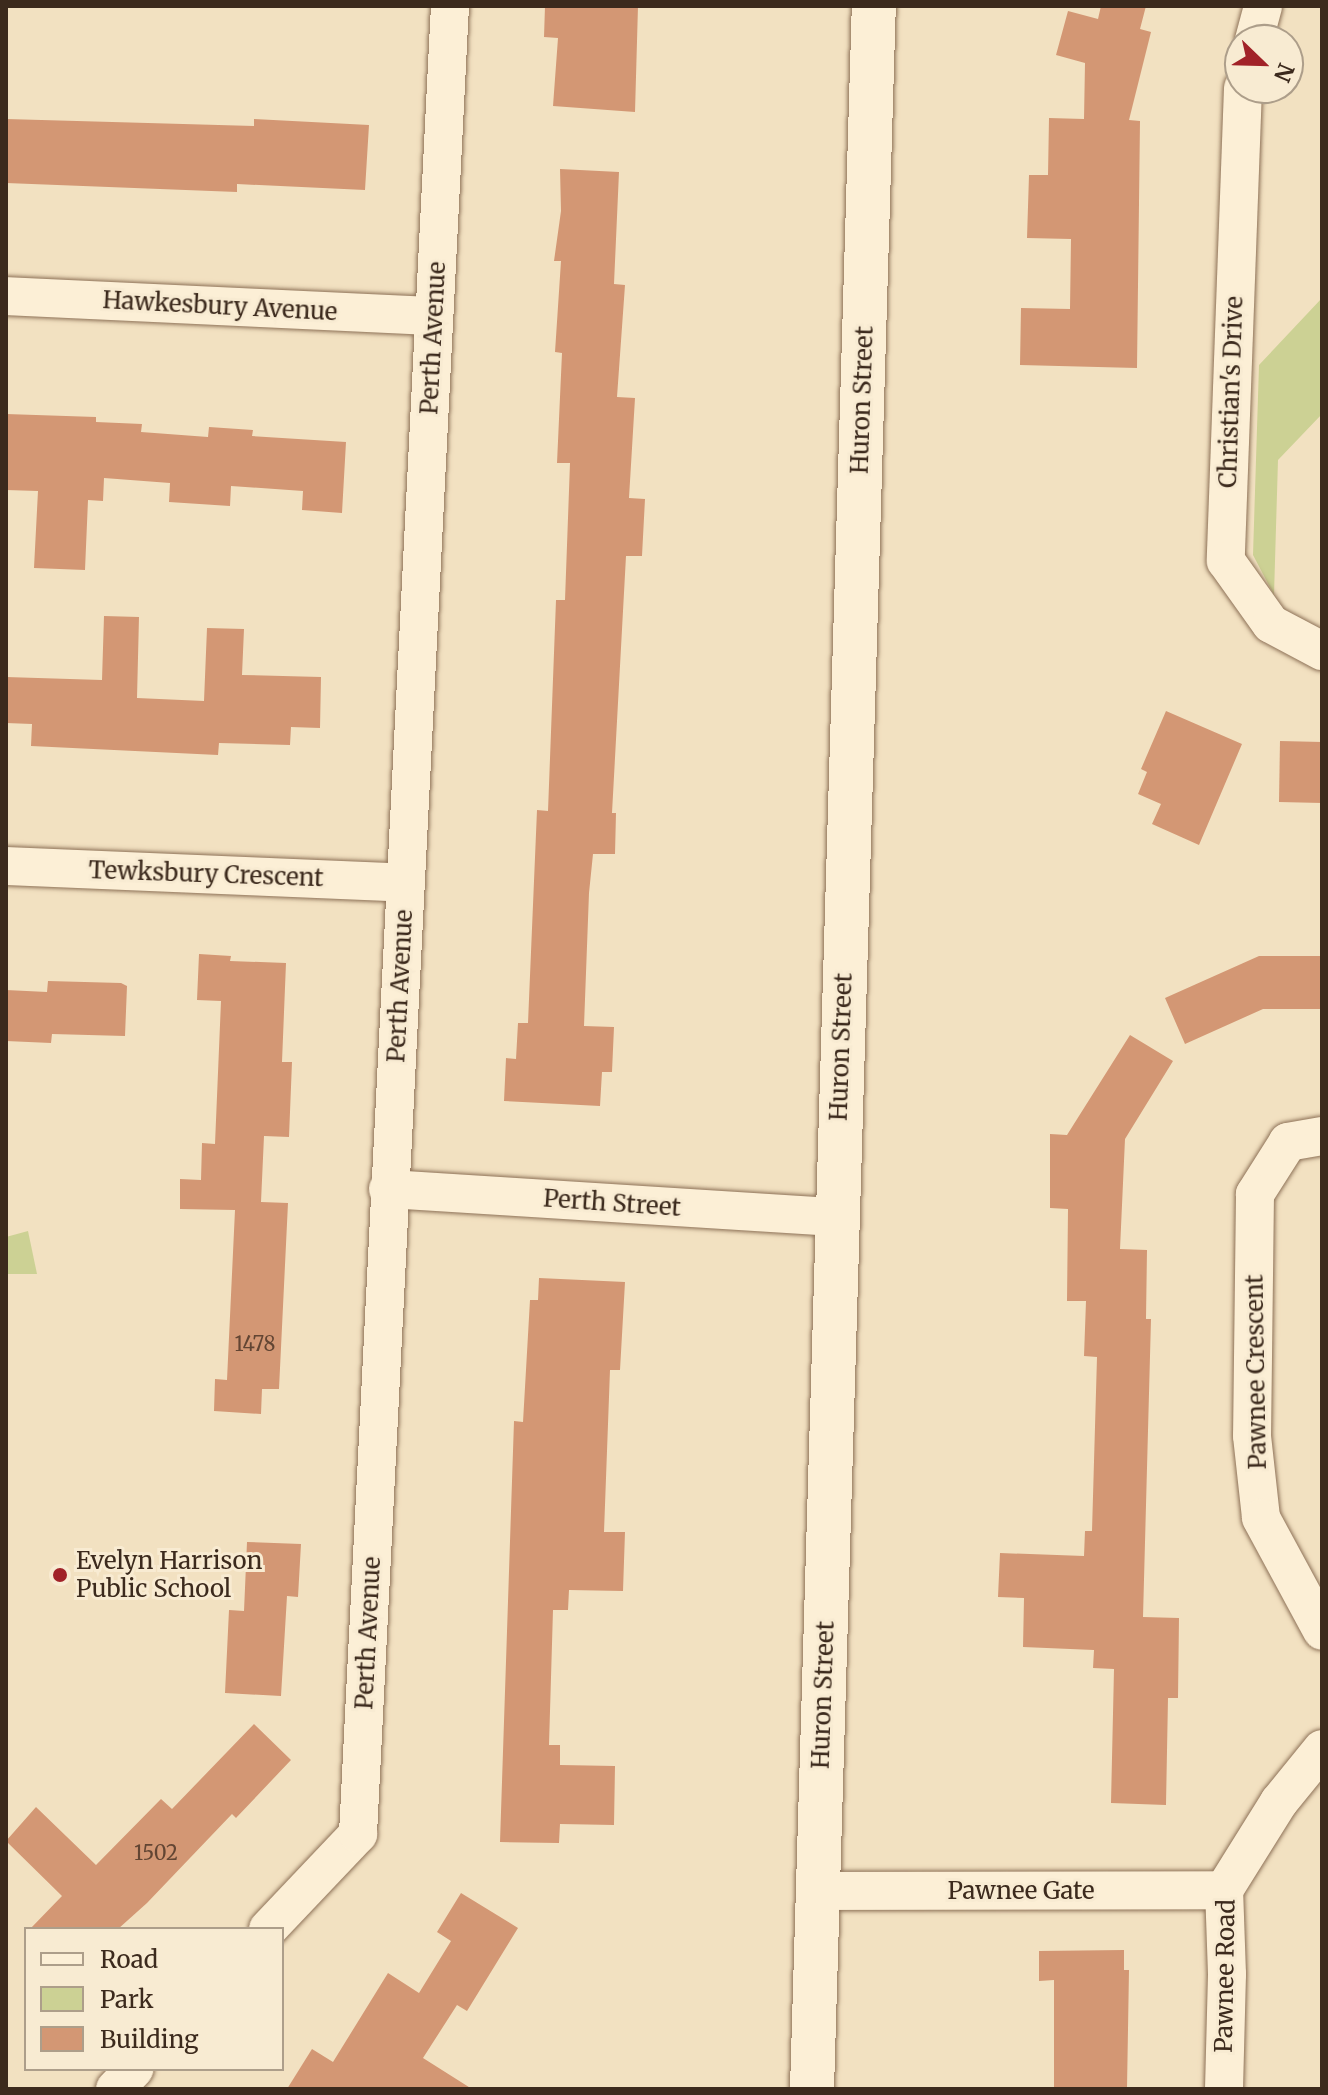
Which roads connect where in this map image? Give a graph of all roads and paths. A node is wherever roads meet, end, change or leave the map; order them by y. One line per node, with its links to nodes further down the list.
1 (450, 6): 5 (street, Perth Avenue)
2 (874, 6): 11 (main road, Huron Street)
3 (1242, 104): 6 (street, Christian's Drive)
4 (6, 296): 5 (street, Hawkesbury Avenue)
5 (434, 316): 8 (street, Perth Avenue)
6 (1322, 651)
7 (6, 866): 8 (street, Tewksbury Crescent)
8 (406, 883): 10 (street, Perth Avenue)
9 (1322, 1136): 12 (street, Pawnee Crescent)
10 (388, 1189): 11 (street, Perth Street); 16 (street, Perth Avenue)
11 (836, 1217): 15 (main road, Huron Street)
12 (1322, 1631)
13 (1322, 1749): 14 (street, Pawnee Road)
14 (1224, 1890): 15 (street, Pawnee Gate); 20 (street, Pawnee Road)
15 (817, 1891): 19 (main road, Huron Street)
16 (270, 1927)
17 (132, 2071): 18 (street)
18 (115, 2089)
19 (812, 2089)
20 (1224, 2089)

